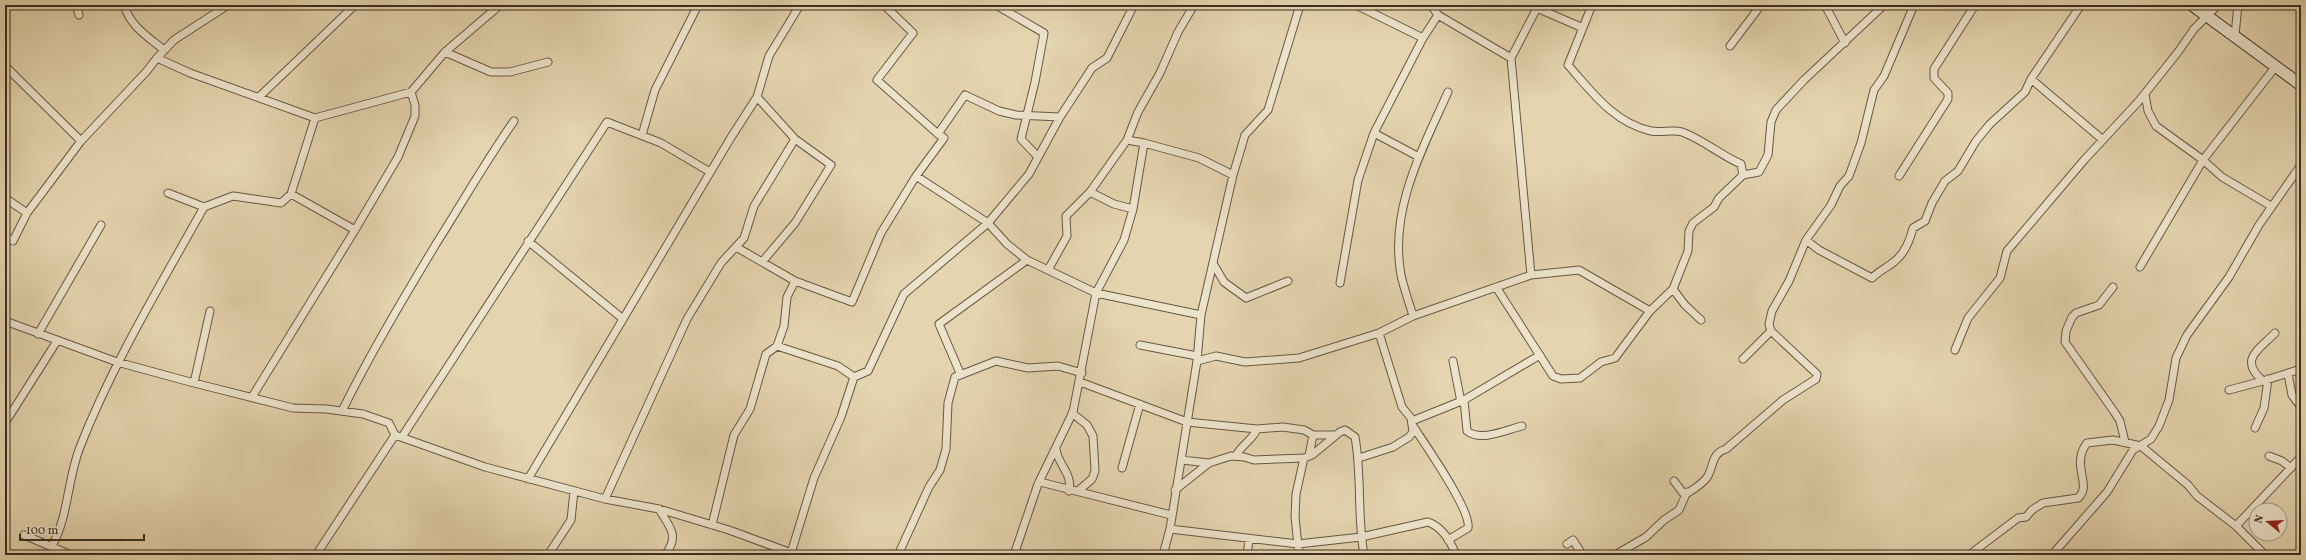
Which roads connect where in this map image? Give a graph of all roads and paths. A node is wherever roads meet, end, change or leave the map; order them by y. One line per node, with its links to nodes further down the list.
1 (10, 5): 27 (street)
2 (76, 5): 29 (street)
3 (124, 5): 37 (street)
4 (228, 5): 37 (street)
5 (355, 5): 49 (street)
6 (500, 5): 38 (street)
7 (698, 5): 57 (street)
8 (800, 5): 50 (street)
9 (884, 5): 56 (street)
10 (996, 5): 28 (street)
11 (1013, 5): 28 (street)
12 (1134, 5): 52 (street)
13 (1194, 5): 59 (street)
14 (1300, 5): 68 (street)
15 (1356, 5): 34 (street)
16 (1431, 5): 30 (street)
17 (1592, 5): 32 (street)
18 (1761, 5): 36 (street)
19 (1825, 5): 35 (street)
20 (1884, 5): 35 (street)
21 (1914, 5): 84 (street)
22 (1975, 5): 71 (street)
23 (2081, 5): 44 (street)
24 (2192, 5): 31 (street)
25 (2218, 5): 31 (street)
26 (2238, 5): 33 (street)
27 (5, 10)
28 (1006, 10): 51 (street)
29 (79, 15)
30 (1438, 15): 34 (street); 40 (street)
31 (2208, 15): 33 (street); 48 (street)
32 (1583, 28): 40 (street); 69 (street)
33 (2235, 35): 43 (street)
34 (1423, 38): 55 (street)
35 (1845, 43): 69 (street)
36 (1730, 46)
37 (164, 50): 39 (street)
38 (445, 52): 41 (street); 46 (street)
39 (157, 58): 49 (street); 61 (street)
40 (1511, 58): 92 (street)
41 (548, 62)
42 (5, 66): 61 (street)
43 (2276, 66): 45 (street); 65 (street)
44 (2031, 79): 60 (street); 84 (street)
45 (2301, 86)
46 (411, 92): 53 (street); 82 (street)
47 (1448, 92): 63 (street)
48 (2145, 94): 60 (street); 65 (street)
49 (259, 97): 53 (street)
50 (757, 97): 58 (street); 67 (street)
51 (1028, 115): 52 (street); 56 (street); 64 (street)
52 (1060, 117): 64 (street)
53 (315, 118): 74 (street)
54 (514, 121): 133 (street)
55 (1374, 133): 63 (street); 95 (street)
56 (938, 134): 70 (street)
57 (642, 135): 67 (street); 85 (street)
58 (795, 139): 86 (street); 88 (street)
59 (1127, 140): 62 (street); 72 (street)
60 (2103, 140): 114 (street)
61 (81, 141): 79 (street)
62 (1144, 143): 68 (street); 78 (street)
63 (1419, 157): 103 (street)
64 (1038, 158): 80 (street)
65 (2203, 160): 76 (street); 90 (street)
66 (2301, 165): 76 (street)
67 (710, 172): 104 (street)
68 (1234, 175): 89 (street)
69 (1743, 175): 98 (street)
70 (916, 176): 80 (street); 93 (street)
71 (1899, 176)
72 (1090, 192): 78 (street); 91 (street)
73 (168, 193): 77 (street)
74 (291, 194): 77 (street); 82 (street)
75 (5, 198): 79 (street)
76 (2271, 206): 145 (street)
77 (204, 207): 119 (street)
78 (1133, 209): 99 (street)
79 (27, 214): 83 (street)
80 (988, 223): 87 (street); 124 (street)
81 (101, 225): 110 (street)
82 (355, 230): 129 (street)
83 (5, 236)
84 (1806, 240): 107 (street)
85 (528, 241): 104 (street); 143 (street)
86 (736, 247): 88 (street); 164 (street)
87 (1027, 260): 91 (street); 121 (street)
88 (762, 262): 93 (street)
89 (1214, 265): 94 (street); 102 (street)
90 (2140, 267)
91 (1048, 270): 99 (street)
92 (1531, 275): 96 (street); 100 (street)
93 (795, 281): 113 (street)
94 (1288, 281)
95 (1340, 283)
96 (1496, 287): 103 (street); 115 (street)
97 (2113, 287): 144 (street)
98 (1673, 290): 100 (street); 105 (street)
99 (1096, 293): 102 (street); 122 (street)
100 (1650, 311): 115 (street)
101 (210, 312): 127 (street)
102 (1201, 315): 116 (street)
103 (1413, 316): 108 (street)
104 (622, 319): 156 (street)
105 (1701, 320)
106 (5, 321): 110 (street)
107 (1771, 330): 117 (street); 163 (street)
108 (1379, 333): 116 (street); 137 (street)
109 (2275, 333): 125 (street)
110 (38, 334): 111 (street)
111 (57, 341): 119 (street); 136 (street)
112 (1140, 345): 116 (street)
113 (777, 346): 124 (street); 167 (street)
114 (1955, 350)
115 (1540, 355): 130 (street)
116 (1197, 358): 135 (street)
117 (1743, 359)
118 (1453, 361): 130 (street)
119 (117, 362): 127 (street); 176 (street)
120 (2301, 369): 123 (street)
121 (960, 373): 122 (street); 183 (street)
122 (1082, 373): 126 (street)
123 (2288, 374): 125 (street); 132 (street)
124 (854, 377): 178 (street)
125 (2265, 380): 128 (street); 139 (street)
126 (1080, 382): 131 (street); 134 (street)
127 (194, 383): 129 (street)
128 (2229, 390)
129 (252, 397): 133 (street)
130 (1462, 401): 137 (street); 138 (street)
131 (1140, 404): 135 (street); 154 (street)
132 (2301, 407)
133 (342, 411): 143 (street)
134 (1072, 413): 146 (street); 162 (street)
135 (1187, 422): 140 (street); 152 (street)
136 (5, 423)
137 (1413, 423): 151 (street); 173 (street)
138 (1522, 426)
139 (2255, 428)
140 (1257, 429): 141 (street); 147 (street)
141 (1313, 435): 142 (street); 149 (street)
142 (1336, 435): 149 (street); 151 (street)
143 (398, 436): 156 (street); 180 (street)
144 (2125, 442): 145 (street); 192 (street)
145 (2141, 446): 168 (street); 177 (street)
146 (1056, 449): 158 (street); 161 (street)
147 (1236, 456): 149 (street); 153 (street)
148 (2268, 456): 155 (street)
149 (1307, 457): 174 (street)
150 (2301, 457): 155 (street)
151 (1359, 458): 171 (street)
152 (1181, 460): 153 (street); 159 (street)
153 (1209, 463): 159 (street)
154 (1122, 468)
155 (2291, 468): 168 (street)
156 (528, 479): 160 (street)
157 (1674, 481): 163 (street)
158 (1040, 482): 161 (street); 184 (street)
159 (1175, 490): 166 (street)
160 (574, 491): 164 (street); 181 (street)
161 (1070, 491): 162 (street)
162 (1078, 491): 166 (street)
163 (1686, 494): 191 (street)
164 (605, 499): 165 (street)
165 (659, 509): 167 (street); 182 (street)
166 (1171, 515): 169 (street)
167 (712, 525): 178 (street)
168 (2236, 526): 194 (street)
169 (1170, 529): 172 (street); 185 (street)
170 (24, 535): 176 (street)
171 (1361, 537): 173 (street); 174 (street); 188 (street)
172 (1249, 540): 174 (street); 186 (street)
173 (1448, 540): 189 (street)
174 (1298, 544): 187 (street)
175 (1568, 544): 190 (street)
176 (52, 546): 179 (street)
177 (2061, 552): 193 (street)
178 (794, 554)
179 (71, 555)
180 (316, 555)
181 (548, 555)
182 (664, 555)
183 (898, 555)
184 (1014, 555)
185 (1163, 555)
186 (1247, 555)
187 (1299, 555)
188 (1364, 555)
189 (1456, 555)
190 (1579, 555)
191 (1615, 555)
192 (1969, 555)
193 (2052, 555)
194 (2265, 555)

